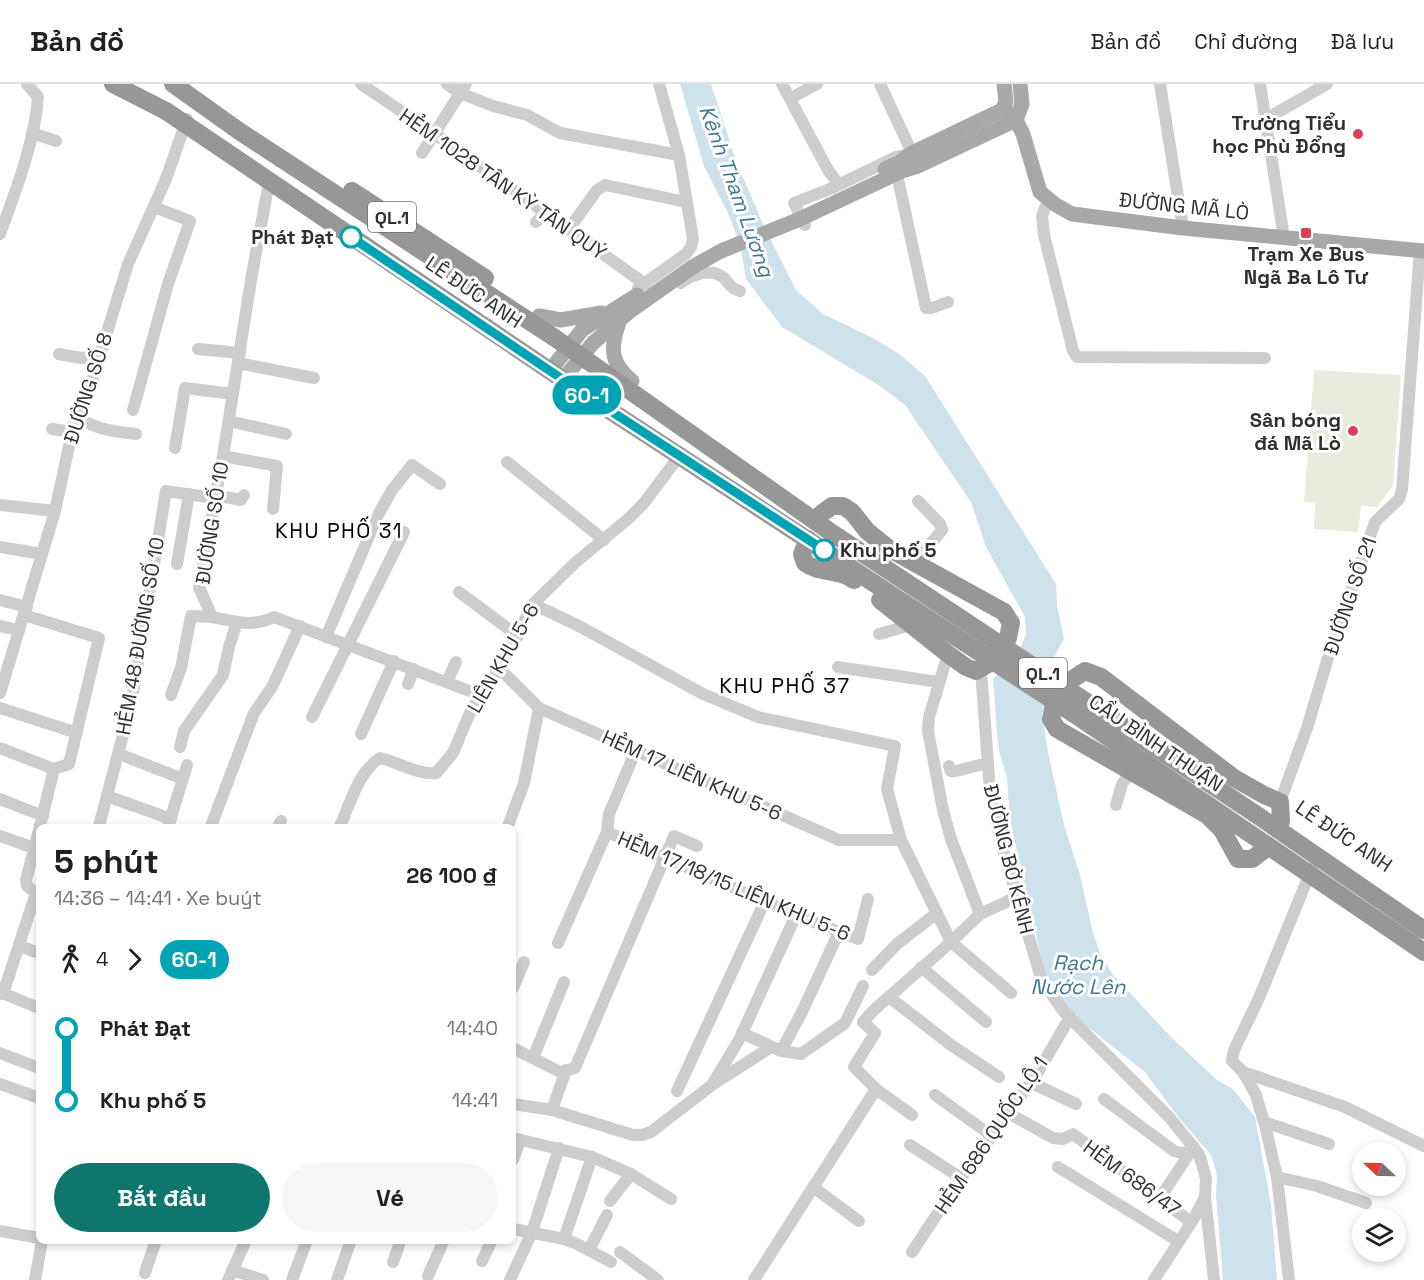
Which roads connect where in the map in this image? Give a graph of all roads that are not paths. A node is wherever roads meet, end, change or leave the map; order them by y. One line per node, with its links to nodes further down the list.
1 (27, 84): 22 (street)
2 (113, 84): 20 (highway, LÊ ĐỨC ANH / QL.1)
3 (132, 84): 20 (highway, LÊ ĐỨC ANH / QL.1)
4 (361, 84): 23 (street, HẺM 1028 TÂN KỲ TÂN QUÝ)
5 (447, 84): 16 (street)
6 (659, 84): 26 (street)
7 (782, 84): 17 (street)
8 (817, 84): 17 (street)
9 (880, 84): 27 (street)
10 (1004, 84): 18 (main road)
11 (1020, 84): 21 (main road)
12 (1160, 84): 36 (street)
13 (1260, 84): 19 (street)
14 (1327, 84): 19 (street)
15 (176, 87): 39 (highway, LÊ ĐỨC ANH / QL.1); 39 (highway, LÊ ĐỨC ANH / QL.1)
16 (463, 88): 23 (street); 26 (street)
17 (791, 99): 30 (street)
18 (1004, 108): 21 (main road); 27 (main road)
19 (1266, 118): 40 (street)
20 (186, 120): 29 (highway, LÊ ĐỨC ANH / QL.1); 33 (street, ĐƯỜNG SỐ 8); 53 (highway, LÊ ĐỨC ANH / QL.1)
21 (1016, 120): 27 (main road); 31 (main road)
22 (32, 133): 24 (street); 38 (street)
23 (435, 134): 25 (street); 34 (street, HẺM 1028 TÂN KỲ TÂN QUÝ)
24 (56, 141)
25 (422, 153)
26 (679, 155): 32 (street)
27 (915, 160): 28 (main road); 30 (street)
28 (900, 171): 30 (street); 44 (street); 45 (main road)
29 (269, 182): 51 (street, ĐƯỜNG SỐ 10); 65 (highway, LÊ ĐỨC ANH / QL.1)
30 (839, 184)
31 (1048, 200): 36 (main road, ĐƯỜNG MÃ LÒ); 52 (street)
32 (686, 204): 37 (street); 42 (street)
33 (154, 207): 50 (street, ĐƯỜNG SỐ 8); 57 (street)
34 (545, 213): 35 (street); 37 (street, HẺM 1028 TÂN KỲ TÂN QUÝ)
35 (536, 222)
36 (1183, 228): 40 (main road, ĐƯỜNG MÃ LÒ)
37 (569, 230): 42 (street, HẺM 1028 TÂN KỲ TÂN QUÝ)
38 (1, 231)
39 (410, 236): 46 (highway, LÊ ĐỨC ANH / QL.1); 47 (highway, LÊ ĐỨC ANH / QL.1)
40 (1284, 238): 41 (main road, ĐƯỜNG MÃ LÒ)
41 (1422, 250): 129 (street, ĐƯỜNG SỐ 21)
42 (645, 284): 45 (street)
43 (740, 291): 45 (street)
44 (948, 302)
45 (622, 311): 46 (main road); 47 (main road); 55 (main road)
46 (539, 316): 47 (highway, LÊ ĐỨC ANH / QL.1)
47 (577, 348): 53 (main road); 55 (highway, LÊ ĐỨC ANH / QL.1)
48 (198, 349): 51 (street)
49 (59, 354): 50 (street)
50 (99, 357): 58 (street, ĐƯỜNG SỐ 8)
51 (239, 358): 54 (street); 56 (street, ĐƯỜNG SỐ 10)
52 (1265, 358)
53 (563, 368): 65 (highway, LÊ ĐỨC ANH / QL.1)
54 (314, 378)
55 (630, 385): 76 (highway, LÊ ĐỨC ANH / QL.1); 78 (highway, LÊ ĐỨC ANH / QL.1)
56 (233, 394): 59 (street, ĐƯỜNG SỐ 10); 64 (street)
57 (134, 410)
58 (75, 416): 61 (street, ĐƯỜNG SỐ 8); 62 (street)
59 (229, 421): 63 (street); 66 (street, ĐƯỜNG SỐ 10)
60 (52, 429): 61 (street)
61 (72, 432): 75 (street, ĐƯỜNG SỐ 8)
62 (136, 434)
63 (286, 434)
64 (175, 448)
65 (683, 452): 78 (highway, LÊ ĐỨC ANH / QL.1); 79 (street, LIÊN KHU 5-6)
66 (223, 456): 71 (street, ĐƯỜNG SỐ 10); 74 (street)
67 (507, 462): 79 (street)
68 (440, 484): 96 (street)
69 (189, 494): 71 (street, HẺM 48 ĐƯỜNG SỐ 10); 83 (street); 119 (street, HẺM 48 ĐƯỜNG SỐ 10)
70 (244, 495): 71 (street, HẺM 48 ĐƯỜNG SỐ 10)
71 (215, 496): 88 (street, ĐƯỜNG SỐ 10)
72 (918, 501): 82 (street)
73 (0, 505): 75 (street)
74 (273, 509)
75 (55, 511): 81 (street, ĐƯỜNG SỐ 8)
76 (821, 514): 82 (highway); 126 (highway, CẦU BÌNH THUẬN / QL.1)
77 (404, 532): 97 (street)
78 (820, 537): 90 (highway); 131 (highway, CẦU BÌNH THUẬN / QL.1); 144 (highway, CẦU BÌNH THUẬN / QL.1)
79 (604, 540): 86 (street, LIÊN KHU 5-6)
80 (0, 546): 81 (street)
81 (42, 554): 87 (street, ĐƯỜNG SỐ 8)
82 (915, 563): 104 (highway)
83 (177, 564)
84 (459, 592): 95 (street)
85 (0, 600): 87 (street)
86 (533, 603): 95 (street, LIÊN KHU 5-6); 141 (street)
87 (25, 611): 93 (street, ĐƯỜNG SỐ 8); 114 (street)
88 (212, 617): 89 (street); 109 (street)
89 (237, 622): 92 (street); 116 (street)
90 (912, 625): 94 (street); 98 (highway)
91 (0, 626): 93 (street)
92 (300, 626): 96 (street); 135 (street)
93 (19, 630): 107 (street, ĐƯỜNG SỐ 8)
94 (879, 634)
95 (518, 636): 103 (street, LIÊN KHU 5-6)
96 (326, 637): 97 (street)
97 (346, 645): 99 (street); 113 (street)
98 (948, 654): 104 (highway); 106 (street)
99 (394, 661): 102 (street); 115 (street)
100 (456, 662): 105 (street)
101 (838, 667): 106 (street)
102 (414, 669): 105 (street); 108 (street)
103 (500, 669): 110 (street, LIÊN KHU 5-6); 112 (street, HẺM 17 LIÊN KHU 5-6)
104 (981, 670): 120 (street, ĐƯỜNG BỜ KÊNH)
105 (447, 682): 110 (street)
106 (938, 682): 152 (street)
107 (1, 684)
108 (408, 684)
109 (171, 694)
110 (480, 695): 136 (street, LIÊN KHU 5-6)
111 (0, 708): 114 (street)
112 (539, 708): 118 (street, HẺM 17 LIÊN KHU 5-6); 137 (street)
113 (312, 717)
114 (76, 734): 123 (street)
115 (361, 734)
116 (180, 747)
117 (0, 748): 123 (street)
118 (636, 750): 139 (street); 141 (street, HẺM 17 LIÊN KHU 5-6)
119 (119, 754): 125 (street); 127 (street, HẺM 48 ĐƯỜNG SỐ 10)
120 (988, 763): 122 (street); 148 (street, ĐƯỜNG BỜ KÊNH)
121 (187, 765): 125 (street)
122 (949, 766)
123 (54, 769): 133 (street)
124 (1131, 772): 129 (highway); 130 (street); 144 (highway)
125 (183, 779): 132 (street)
126 (1239, 793): 138 (highway, LÊ ĐỨC ANH / QL.1)
127 (107, 796): 132 (street); 134 (street, HẺM 48 ĐƯỜNG SỐ 10)
128 (0, 799): 133 (street)
129 (1280, 802): 138 (highway)
130 (1116, 805)
131 (1253, 819): 138 (highway, LÊ ĐỨC ANH / QL.1); 147 (highway, QL.1)
132 (170, 823)
133 (41, 824)
134 (100, 824)
135 (213, 824)
136 (341, 824)
137 (509, 824)
138 (1279, 825): 154 (highway, LÊ ĐỨC ANH / QL.1); 155 (highway, LÊ ĐỨC ANH / QL.1)
139 (607, 832): 146 (street, HẺM 17/18/15 LIÊN KHU 5-6); 159 (street)
140 (0, 836): 145 (street)
141 (901, 840): 151 (street)
142 (36, 841): 145 (street)
143 (697, 846): 146 (street)
144 (1268, 847): 147 (highway, QL.1)
145 (34, 848): 160 (street)
146 (663, 858): 150 (street, HẺM 17/18/15 LIÊN KHU 5-6); 183 (street)
147 (1310, 870): 158 (highway, QL.1); 162 (highway, QL.1); 184 (street)
148 (1017, 897): 152 (street); 173 (street, ĐƯỜNG BỜ KÊNH)
149 (868, 899): 156 (street, HẺM 17/18/15 LIÊN KHU 5-6)
150 (765, 901): 153 (street, HẺM 17/18/15 LIÊN KHU 5-6); 190 (street)
151 (937, 913): 157 (street); 165 (street)
152 (980, 914): 157 (street)
153 (796, 915): 156 (street, HẺM 17/18/15 LIÊN KHU 5-6); 177 (street)
154 (1424, 917)
155 (1424, 930)
156 (838, 932): 178 (street)
157 (951, 942): 164 (street); 170 (street)
158 (1424, 942)
159 (558, 943)
160 (19, 946): 161 (street); 169 (street)
161 (36, 952)
162 (1424, 952)
163 (524, 962): 166 (street)
164 (921, 968): 171 (street); 175 (street)
165 (872, 970)
166 (516, 981)
167 (564, 982): 181 (street)
168 (863, 986): 176 (street)
169 (2, 993): 172 (street)
170 (1011, 993)
171 (889, 997): 174 (street); 185 (street)
172 (36, 1007)
173 (1070, 1017): 186 (street, HẺM 686 QUỐC LỘ 1); 206 (street, ĐƯỜNG BỜ KÊNH)
174 (863, 1022): 176 (street); 189 (street)
175 (986, 1022)
176 (845, 1023): 178 (street)
177 (742, 1033): 178 (street); 188 (street)
178 (776, 1049): 188 (street)
179 (516, 1050): 181 (street)
180 (0, 1053): 182 (street)
181 (533, 1058): 183 (street)
182 (36, 1067)
183 (570, 1069): 196 (street)
184 (1243, 1072): 199 (street); 204 (street)
185 (999, 1077)
186 (1030, 1082): 195 (street); 197 (street, HẺM 686 QUỐC LỘ 1)
187 (0, 1084): 192 (street)
188 (712, 1085): 196 (street)
189 (876, 1089): 198 (street); 212 (street)
190 (677, 1091)
191 (935, 1095): 200 (street)
192 (36, 1097)
193 (1104, 1099): 206 (street)
194 (516, 1104): 196 (street)
195 (1076, 1104)
196 (552, 1110)
197 (1008, 1113): 200 (street, HẺM 686 QUỐC LỘ 1); 213 (street, HẺM 686/47)
198 (912, 1115)
199 (1264, 1122): 202 (street); 210 (street)
200 (992, 1136): 211 (street, HẺM 686 QUỐC LỘ 1)
201 (516, 1139): 205 (street)
202 (1329, 1144)
203 (910, 1145): 211 (street)
204 (1424, 1146)
205 (560, 1148): 207 (street); 223 (street)
206 (1192, 1149): 213 (street); 214 (street, ĐƯỜNG BỜ KÊNH)
207 (592, 1157): 209 (street); 225 (street)
208 (1058, 1167): 226 (street)
209 (631, 1174): 215 (street); 216 (street)
210 (1277, 1177): 217 (street); 253 (street)
211 (961, 1178): 237 (street, HẺM 686 QUỐC LỘ 1)
212 (813, 1187): 219 (street); 250 (street)
213 (1160, 1198): 220 (street, HẺM 686/47)
214 (1204, 1198): 220 (street); 252 (street, ĐƯỜNG BỜ KÊNH)
215 (671, 1199)
216 (610, 1201)
217 (1366, 1203)
218 (607, 1215): 235 (street)
219 (859, 1221)
220 (1191, 1222): 226 (street)
221 (516, 1229): 223 (street)
222 (0, 1232): 224 (street)
223 (532, 1232): 225 (street); 248 (street)
224 (36, 1238)
225 (564, 1239): 235 (street)
226 (1178, 1241): 251 (street)
227 (39, 1244): 244 (street)
228 (155, 1244): 241 (street)
229 (244, 1244): 242 (street)
230 (306, 1244): 246 (street)
231 (400, 1244): 239 (street)
232 (442, 1244): 243 (street)
233 (490, 1244): 238 (street)
234 (350, 1245): 247 (street)
235 (589, 1250): 240 (street)
236 (620, 1252): 249 (street)
237 (912, 1252)
238 (482, 1261)
239 (393, 1262)
240 (611, 1262)
241 (144, 1273)
242 (230, 1275): 245 (street)
243 (428, 1276)
244 (35, 1280)
245 (263, 1280)
246 (292, 1280)
247 (337, 1280)
248 (510, 1280)
249 (658, 1280)
250 (754, 1280)
251 (1154, 1280)
252 (1214, 1280)
253 (1289, 1280)

